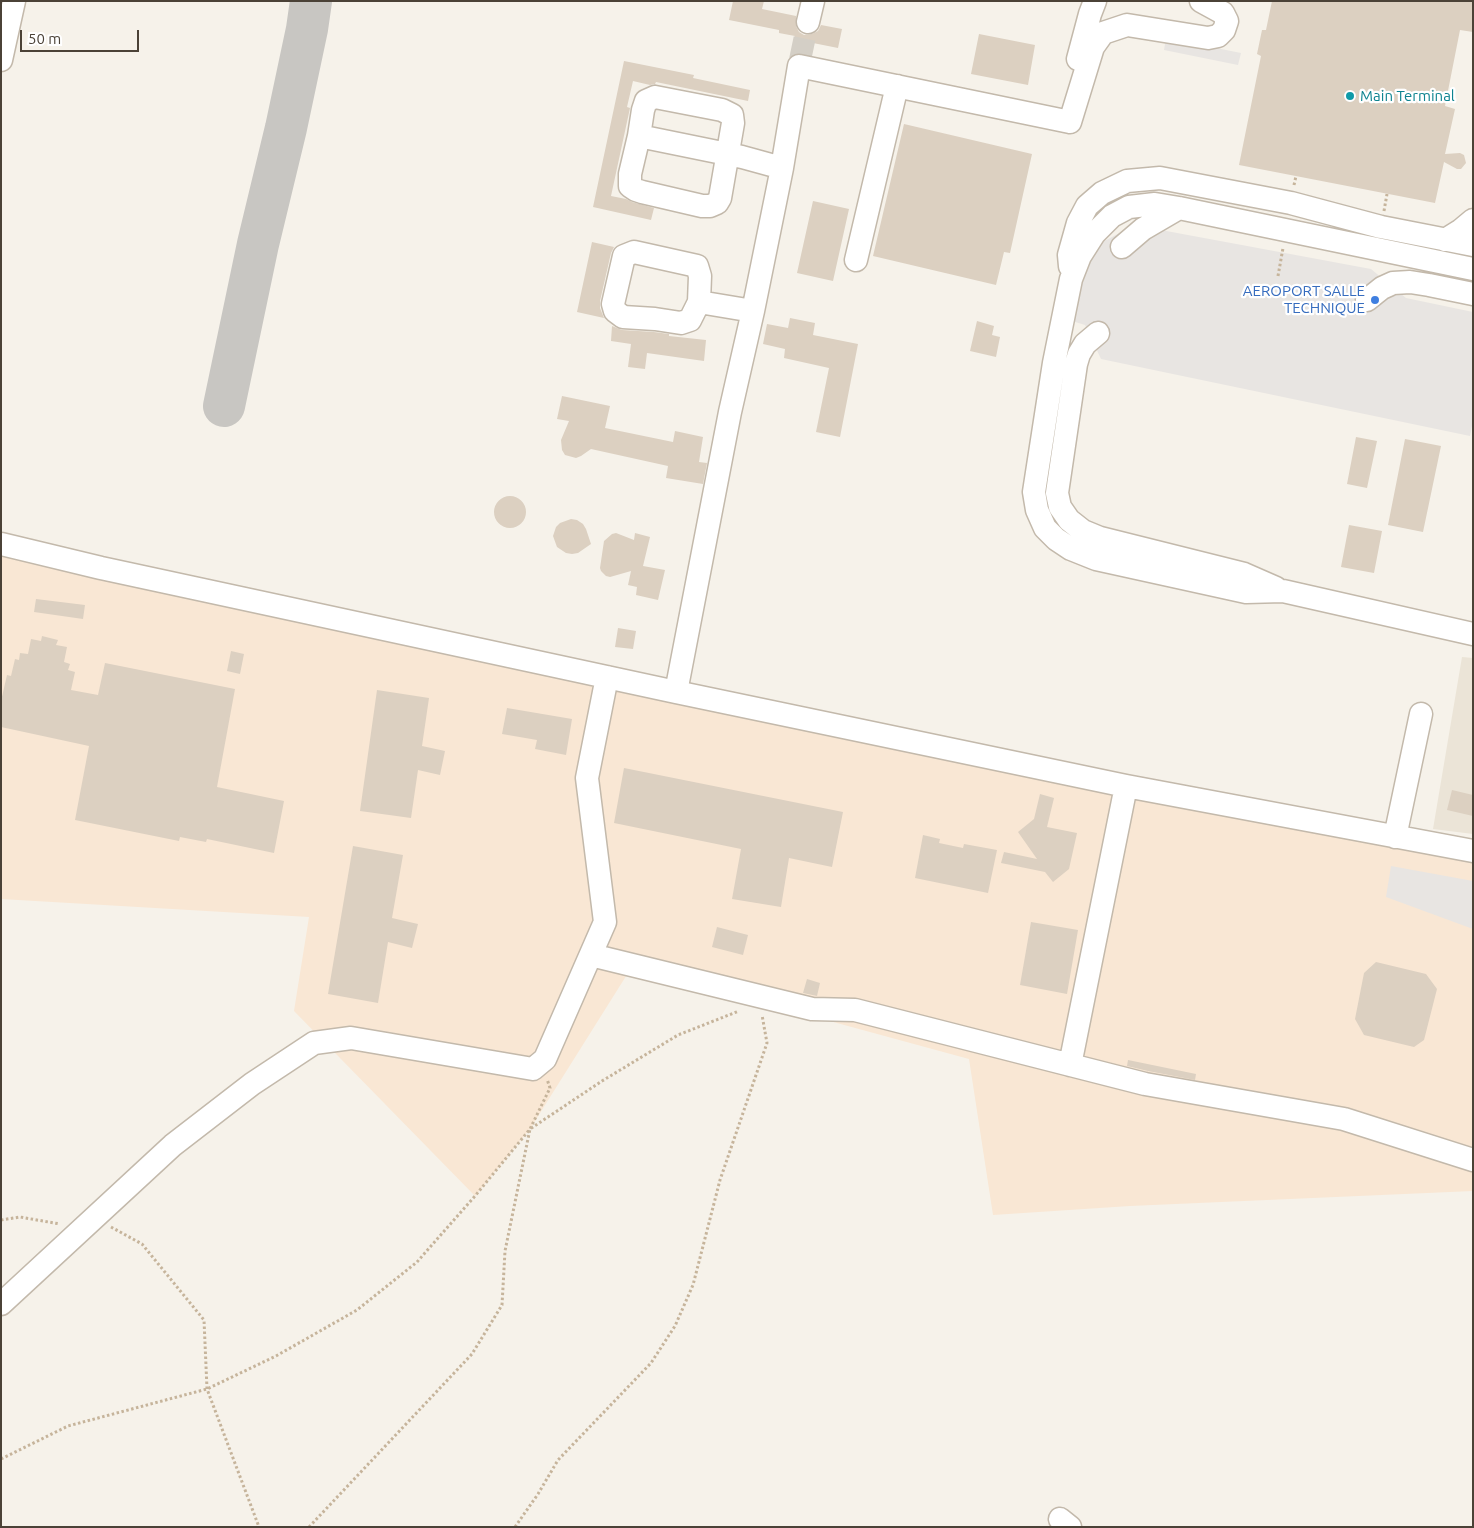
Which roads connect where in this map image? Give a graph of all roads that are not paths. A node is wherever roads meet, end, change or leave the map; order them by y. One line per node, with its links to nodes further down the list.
1 (14, 1): 4 (street)
2 (1095, 1): 6 (street)
3 (1201, 1): 6 (street)
4 (1, 60)
5 (897, 86): 6 (street); 9 (street); 15 (street)
6 (1070, 122)
7 (639, 136): 8 (street); 8 (street); 8 (street)
8 (728, 154): 9 (street)
9 (782, 168): 21 (street)
10 (1179, 208): 14 (street); 16 (street); 17 (street)
11 (1473, 220): 12 (street)
12 (1445, 240): 13 (street); 17 (street)
13 (1473, 245)
14 (1122, 247)
15 (856, 260)
16 (1473, 269)
17 (1071, 279): 24 (street)
18 (1473, 294): 20 (street)
19 (699, 302): 21 (street)
20 (1473, 302)
21 (753, 311): 27 (street)
22 (1097, 328): 24 (street)
23 (1, 544): 26 (street)
24 (1283, 591): 25 (street)
25 (1473, 634)
26 (607, 677): 27 (street); 32 (street)
27 (676, 692): 29 (street)
28 (1421, 714): 30 (street)
29 (1126, 786): 30 (street); 33 (street)
30 (1395, 837): 31 (street)
31 (1473, 851)
32 (591, 955): 33 (street); 35 (street)
33 (1070, 1065): 34 (street)
34 (1473, 1160)
35 (1, 1304)

